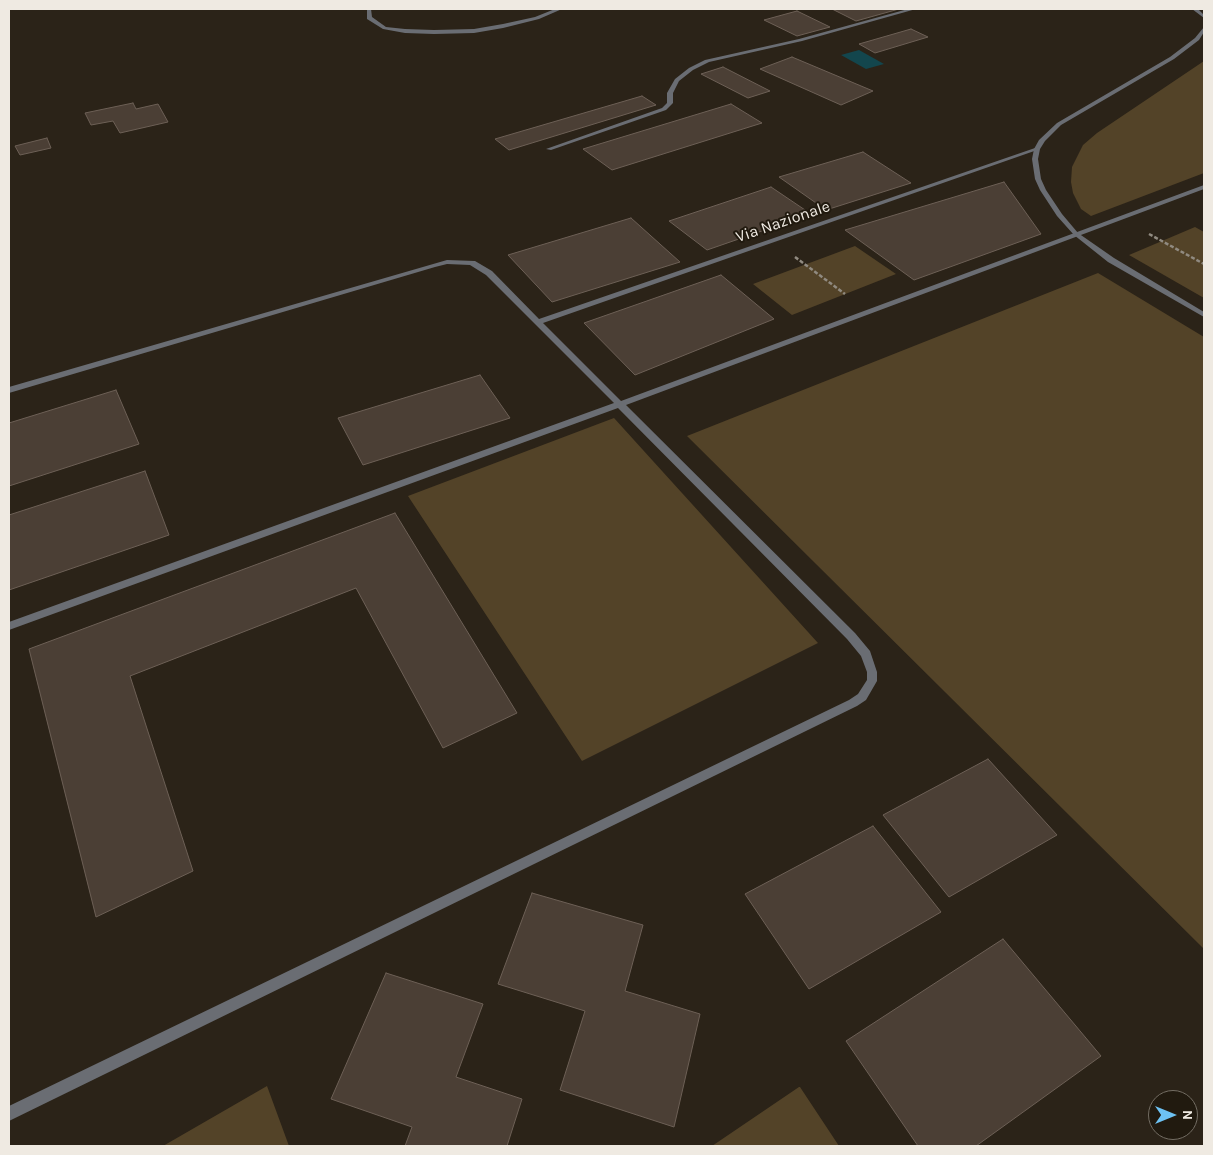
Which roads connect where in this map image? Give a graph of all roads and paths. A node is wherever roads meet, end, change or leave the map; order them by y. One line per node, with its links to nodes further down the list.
1 (369, 9): 2 (street)
2 (559, 9)
3 (913, 9): 8 (street)
4 (1195, 9): 5 (street)
5 (1204, 17)
6 (1204, 29): 7 (street)
7 (1037, 148): 11 (street); 12 (street, Via Nazionale)
8 (548, 149)
9 (1204, 187): 10 (street)
10 (1120, 218): 11 (street); 13 (path)
11 (1076, 234): 14 (street); 15 (street)
12 (773, 240): 14 (path); 16 (street, Via Nazionale)
13 (1204, 264)
14 (869, 312): 18 (street)
15 (1204, 314)
16 (538, 322): 17 (street); 18 (street)
17 (9, 390)
18 (620, 404): 19 (street); 20 (street)
19 (9, 626)
20 (9, 1114)

